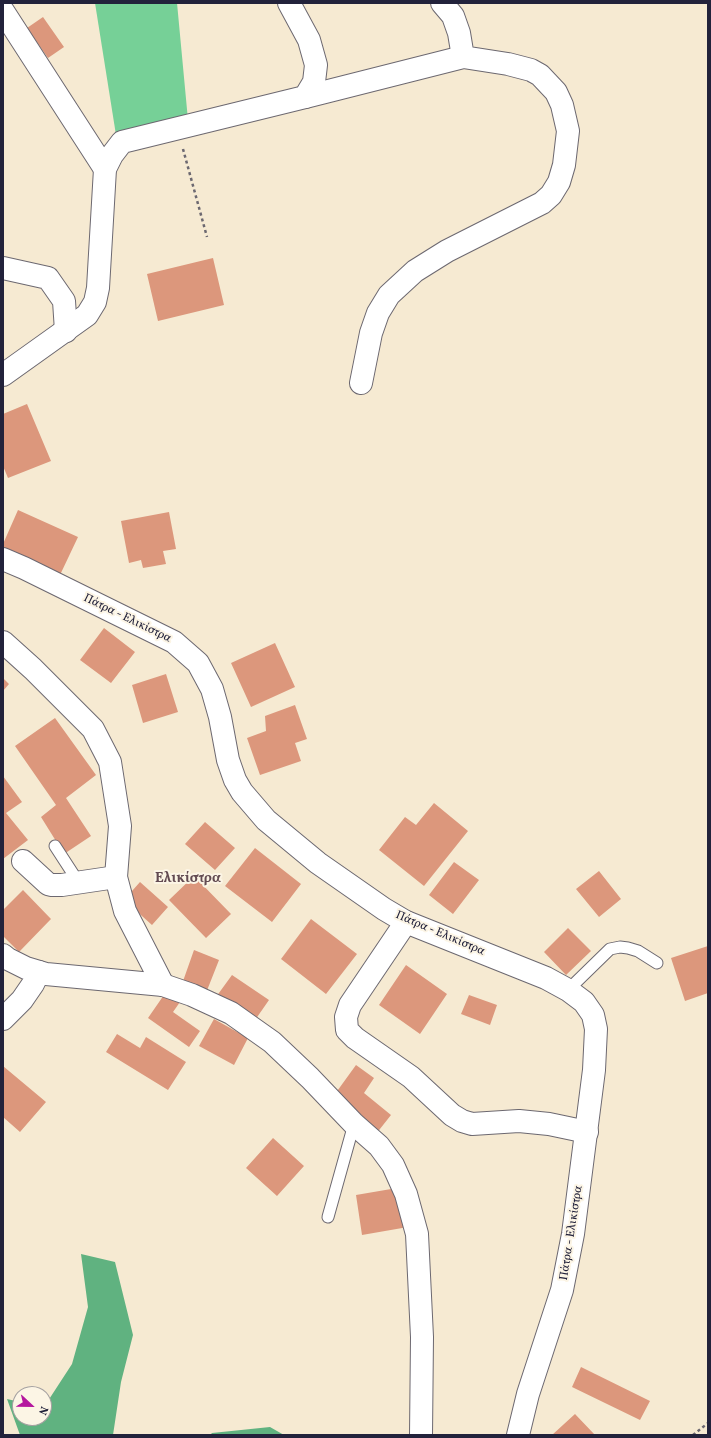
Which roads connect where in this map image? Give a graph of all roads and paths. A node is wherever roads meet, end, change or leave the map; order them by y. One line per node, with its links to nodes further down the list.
1 (289, 3): 5 (street)
2 (442, 3): 4 (street)
3 (3, 11): 7 (street)
4 (463, 56): 5 (street); 12 (street)
5 (306, 97): 6 (street)
6 (177, 129): 7 (street); 8 (path)
7 (105, 169): 10 (street)
8 (207, 237)
9 (3, 268): 10 (street)
10 (66, 331): 11 (street)
11 (3, 375)
12 (361, 382)
13 (3, 559): 19 (street, Πάτρα - Ελικίστρα)
14 (3, 642): 17 (street)
15 (55, 846): 18 (lane)
16 (23, 861): 18 (street)
17 (116, 877): 18 (street); 23 (street)
18 (79, 883)
19 (406, 922): 24 (street, Πάτρα - Ελικίστρα); 27 (street)
20 (3, 955): 22 (street)
21 (658, 963): 24 (lane)
22 (39, 972): 23 (street); 25 (street)
23 (163, 985): 26 (street)
24 (568, 990): 27 (street, Πάτρα - Ελικίστρα)
25 (3, 1019)
26 (354, 1124): 28 (lane); 30 (street)
27 (587, 1132): 31 (street, Πάτρα - Ελικίστρα)
28 (328, 1217)
29 (708, 1423): 32 (path)
30 (422, 1435)
31 (518, 1435)
32 (693, 1435)

